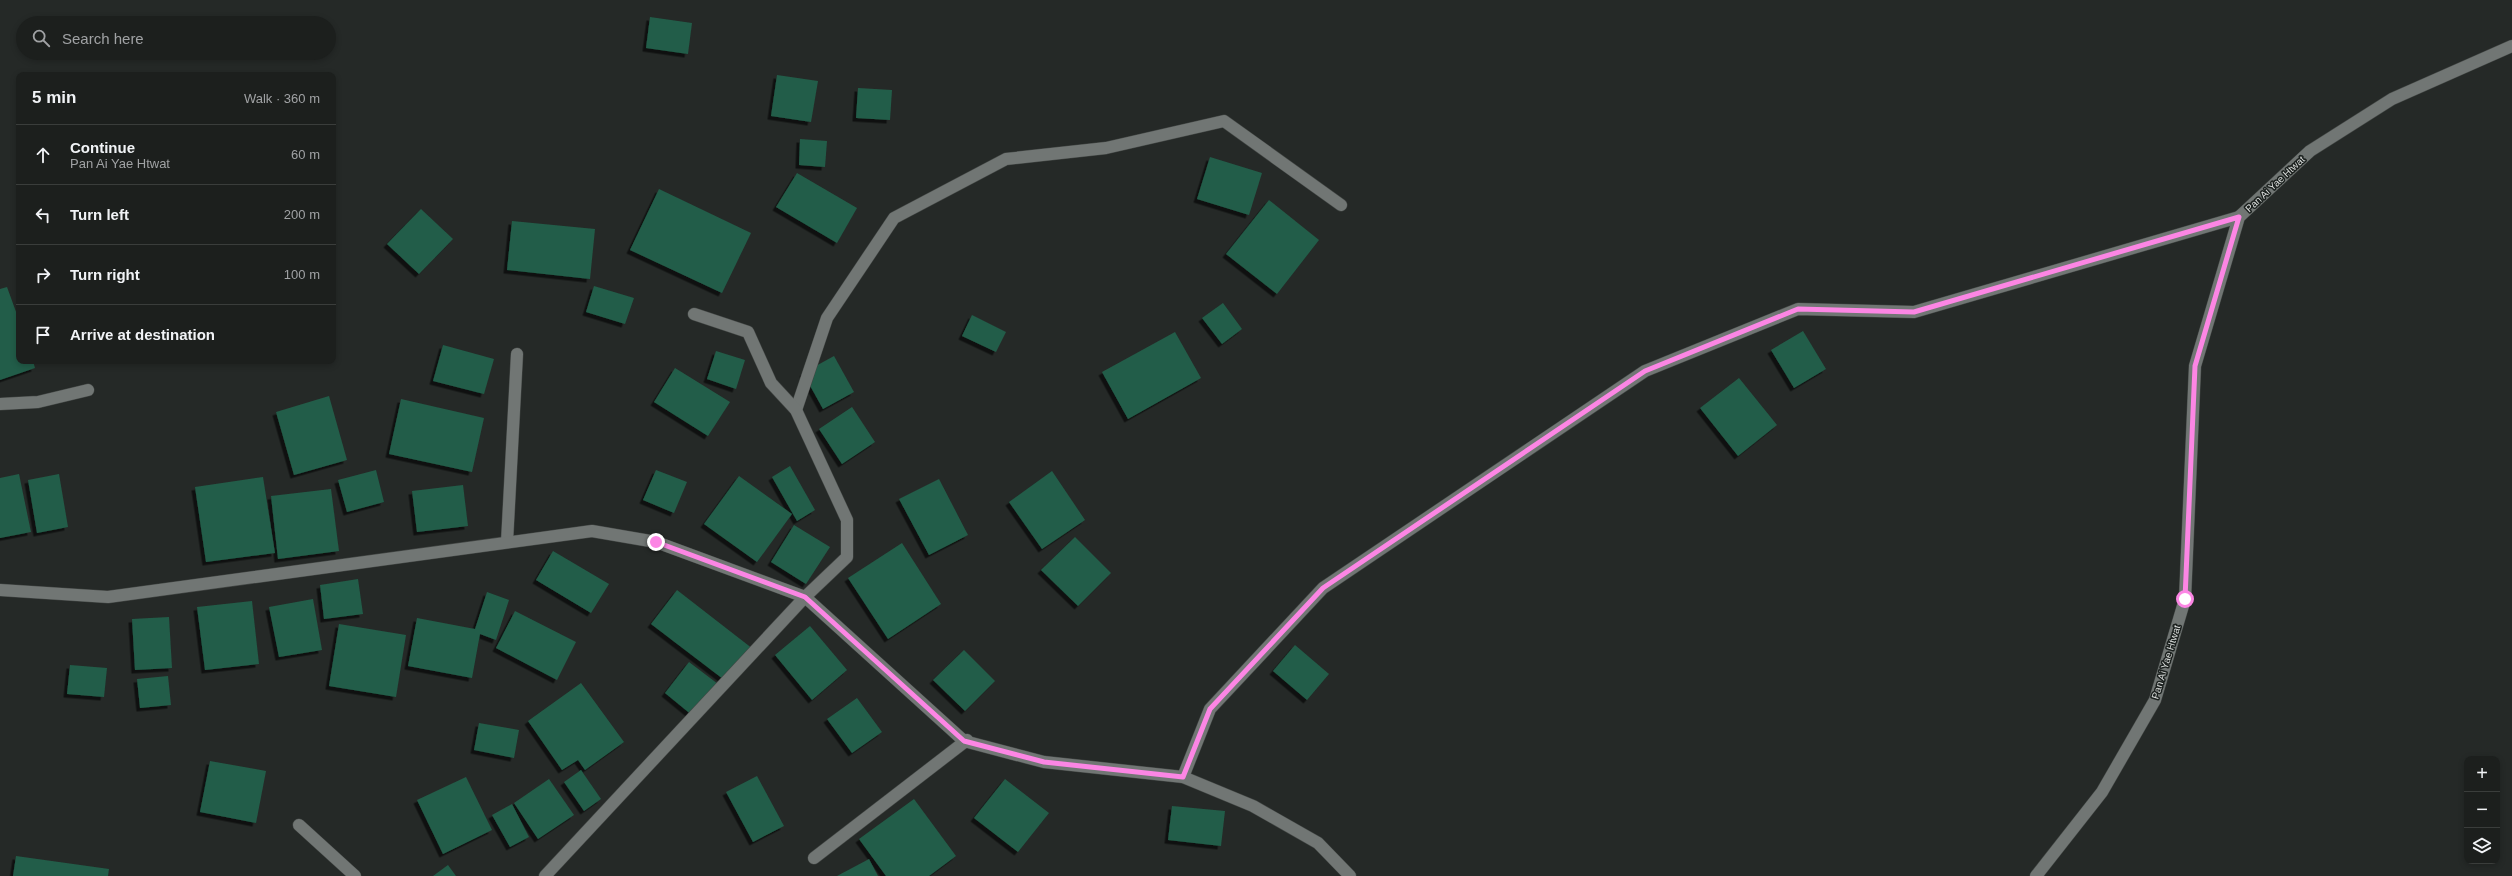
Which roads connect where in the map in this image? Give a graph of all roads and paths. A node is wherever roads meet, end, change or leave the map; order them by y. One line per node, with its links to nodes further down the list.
1 (2512, 46): 3 (street, Pan Ai Yae Htwat)
2 (1341, 206): 8 (street)
3 (2239, 217): 13 (street); 19 (street, Pan Ai Yae Htwat)
4 (694, 314): 8 (street)
5 (518, 354): 9 (street)
6 (88, 390): 7 (street)
7 (0, 404)
8 (796, 410): 11 (street)
9 (507, 542): 10 (street); 11 (street)
10 (0, 590)
11 (805, 597): 12 (street); 17 (street)
12 (966, 740): 13 (street); 15 (street)
13 (1183, 777): 18 (street)
14 (299, 825): 16 (street)
15 (814, 858)
16 (356, 876)
17 (545, 876)
18 (1350, 876)
19 (2036, 876)

